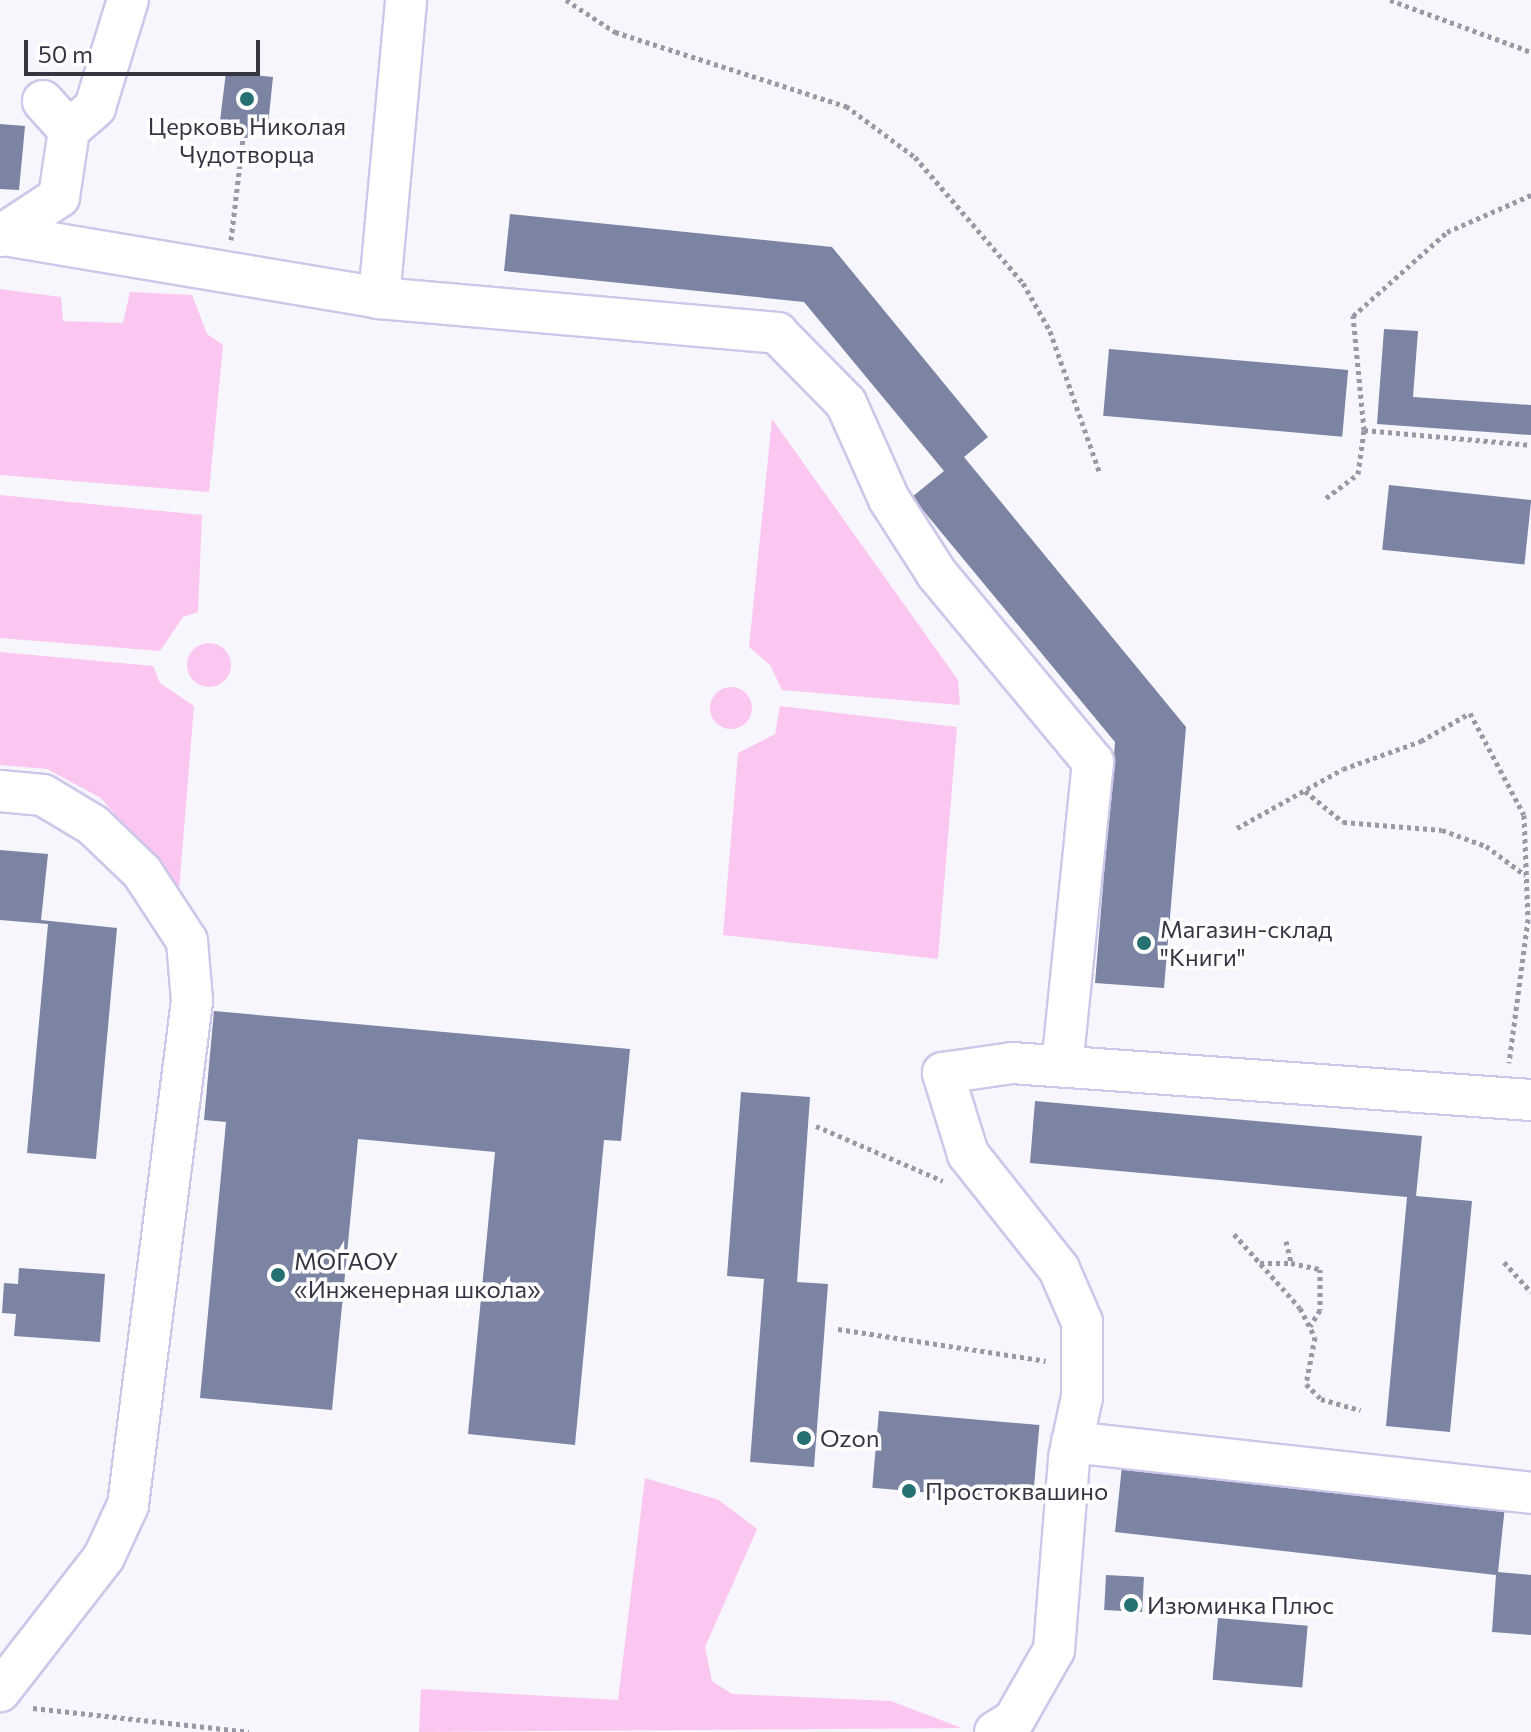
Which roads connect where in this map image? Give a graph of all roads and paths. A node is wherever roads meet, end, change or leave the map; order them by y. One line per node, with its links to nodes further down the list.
1 (128, 0): 8 (lane)
2 (406, 0): 10 (lane)
3 (566, 0): 13 (path)
4 (1390, 0): 5 (path)
5 (1531, 52)
6 (243, 138): 9 (path)
7 (1531, 195): 11 (path)
8 (5, 236): 9 (lane)
9 (228, 275): 10 (lane)
10 (379, 298): 19 (lane)
11 (1364, 430): 12 (path); 14 (path)
12 (1531, 445)
13 (1100, 474)
14 (1326, 498)
15 (0, 791): 35 (lane)
16 (1305, 791): 17 (path); 18 (path); 18 (path)
17 (1237, 828)
18 (1525, 876): 20 (path)
19 (1062, 1066): 20 (lane); 22 (lane)
20 (1515, 1099)
21 (816, 1126): 22 (path)
22 (997, 1191): 31 (lane)
23 (1234, 1234): 26 (path)
24 (1286, 1241): 27 (path)
25 (1504, 1262): 28 (path)
26 (1260, 1263): 27 (path); 29 (path)
27 (1291, 1263): 29 (path)
28 (1531, 1292)
29 (1310, 1327): 32 (path)
30 (838, 1329): 31 (path)
31 (1082, 1366): 33 (lane)
32 (1360, 1410)
33 (1072, 1442): 34 (lane); 37 (lane)
34 (1531, 1493)
35 (14, 1699): 36 (path)
36 (249, 1732)
37 (995, 1732)

